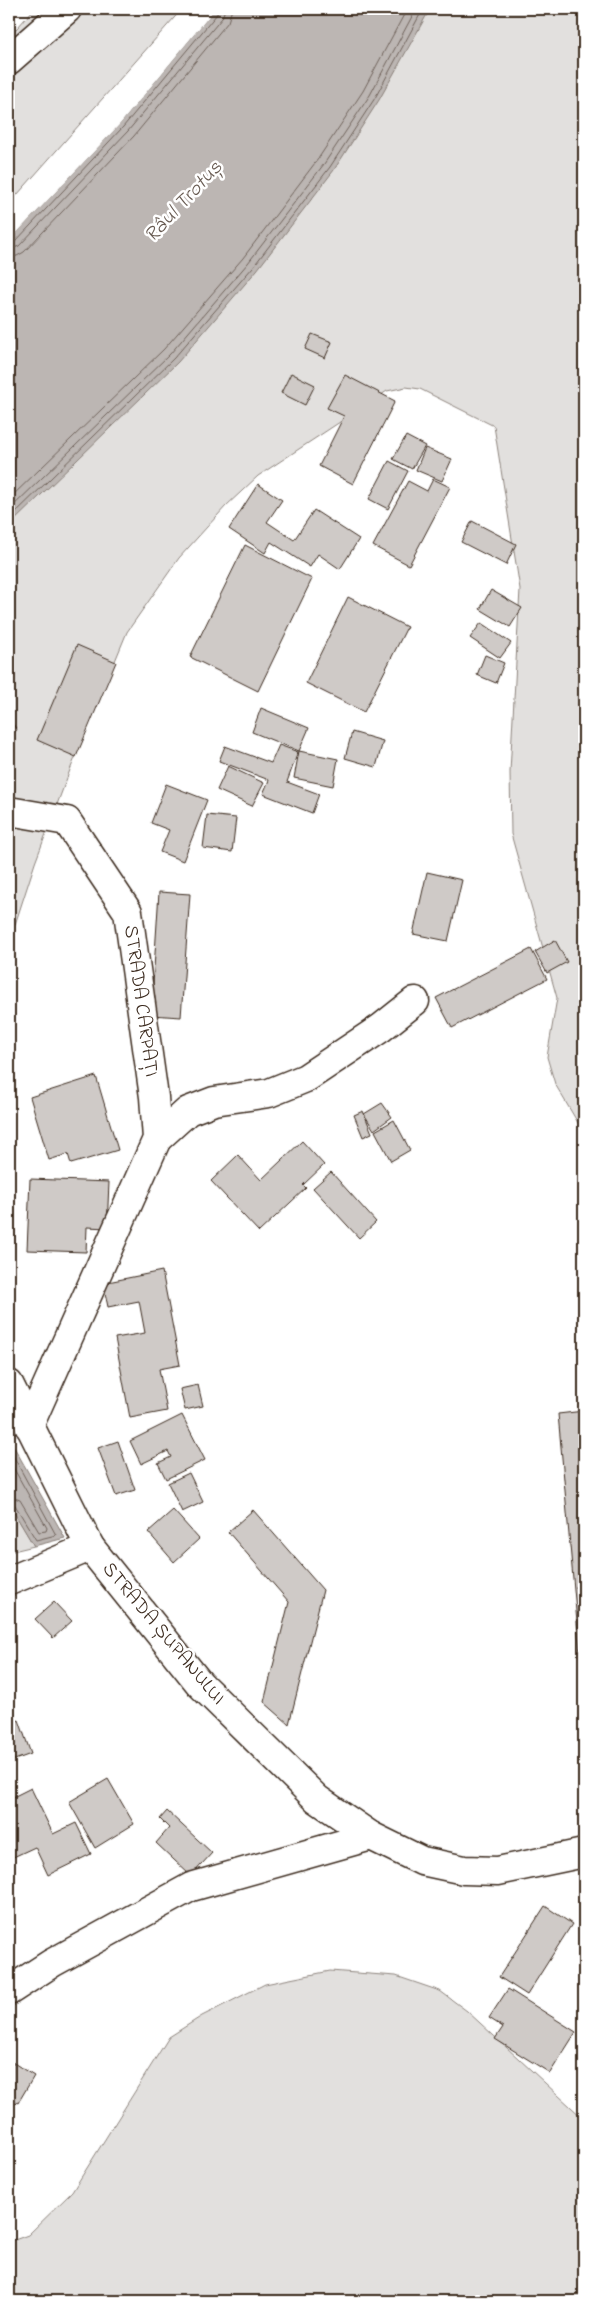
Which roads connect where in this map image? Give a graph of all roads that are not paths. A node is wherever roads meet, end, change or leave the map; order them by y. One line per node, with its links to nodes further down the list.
1 (67, 9): 2 (street)
2 (9, 60)
3 (9, 811): 5 (street, STRADA CARPAȚI)
4 (415, 1001): 5 (street, STRADA CARPAȚI)
5 (157, 1139): 7 (street, STRADA CARPAȚI)
6 (9, 1384): 7 (street)
7 (29, 1426): 8 (street)
8 (90, 1547): 9 (street, STRADA ȘUPANULUI); 10 (street, STRADA ȘUPANULUI)
9 (9, 1582)
10 (370, 1836): 11 (street, STRADA ȘUPANULUI); 12 (street)
11 (584, 1853)
12 (9, 1991)

